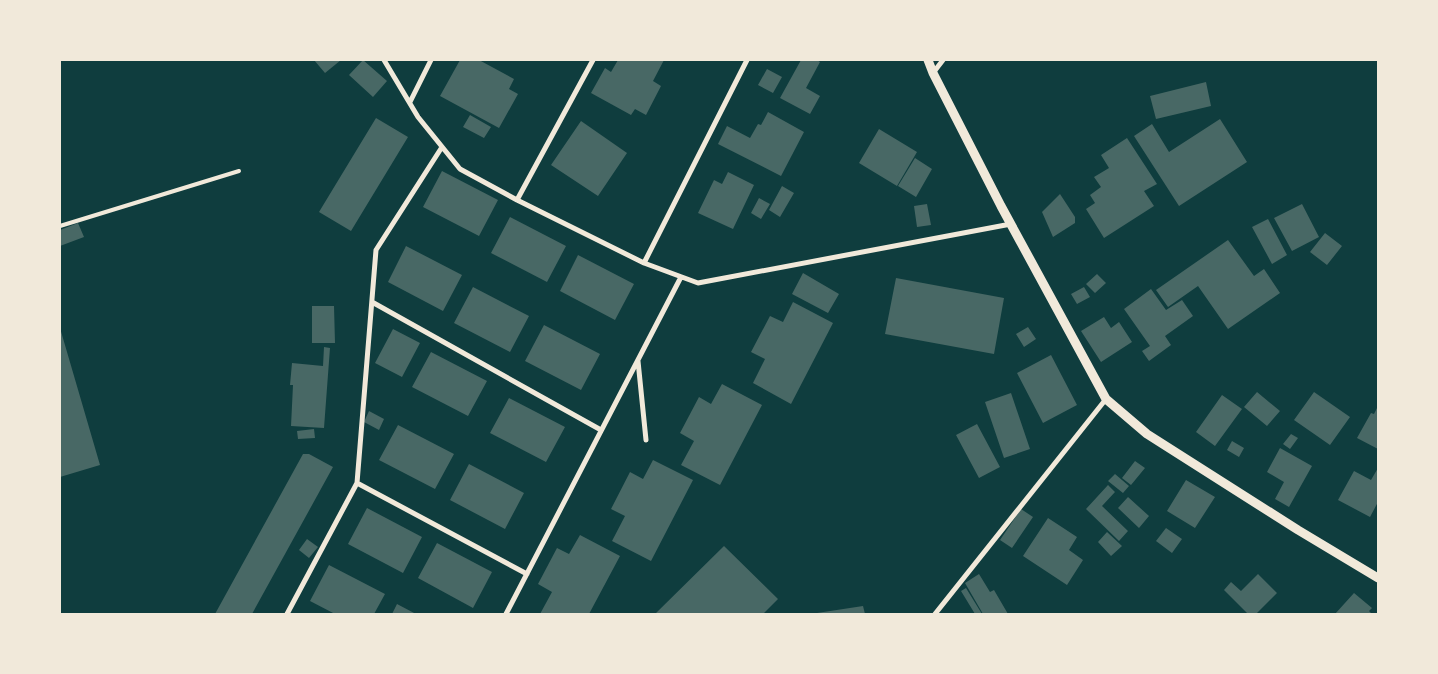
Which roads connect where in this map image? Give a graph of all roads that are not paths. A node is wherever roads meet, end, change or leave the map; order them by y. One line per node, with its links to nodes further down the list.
1 (384, 60): 8 (street)
2 (431, 60): 8 (street)
3 (593, 60): 11 (street)
4 (747, 60): 14 (street)
5 (928, 60): 7 (street)
6 (944, 60): 7 (street)
7 (933, 73): 12 (street)
8 (410, 102): 9 (street)
9 (442, 146): 11 (street); 16 (street)
10 (239, 171): 13 (lane)
11 (517, 200): 14 (street)
12 (1010, 224): 15 (street); 18 (street)
13 (60, 226)
14 (644, 263): 15 (street)
15 (681, 277): 17 (street)
16 (372, 302): 19 (street); 21 (street)
17 (638, 360): 19 (street); 20 (street)
18 (1106, 399): 23 (street); 26 (street)
19 (601, 430): 22 (street)
20 (646, 440)
21 (357, 483): 22 (street); 24 (street)
22 (527, 574): 25 (street)
23 (1378, 578)
24 (287, 614)
25 (506, 614)
26 (935, 614)

